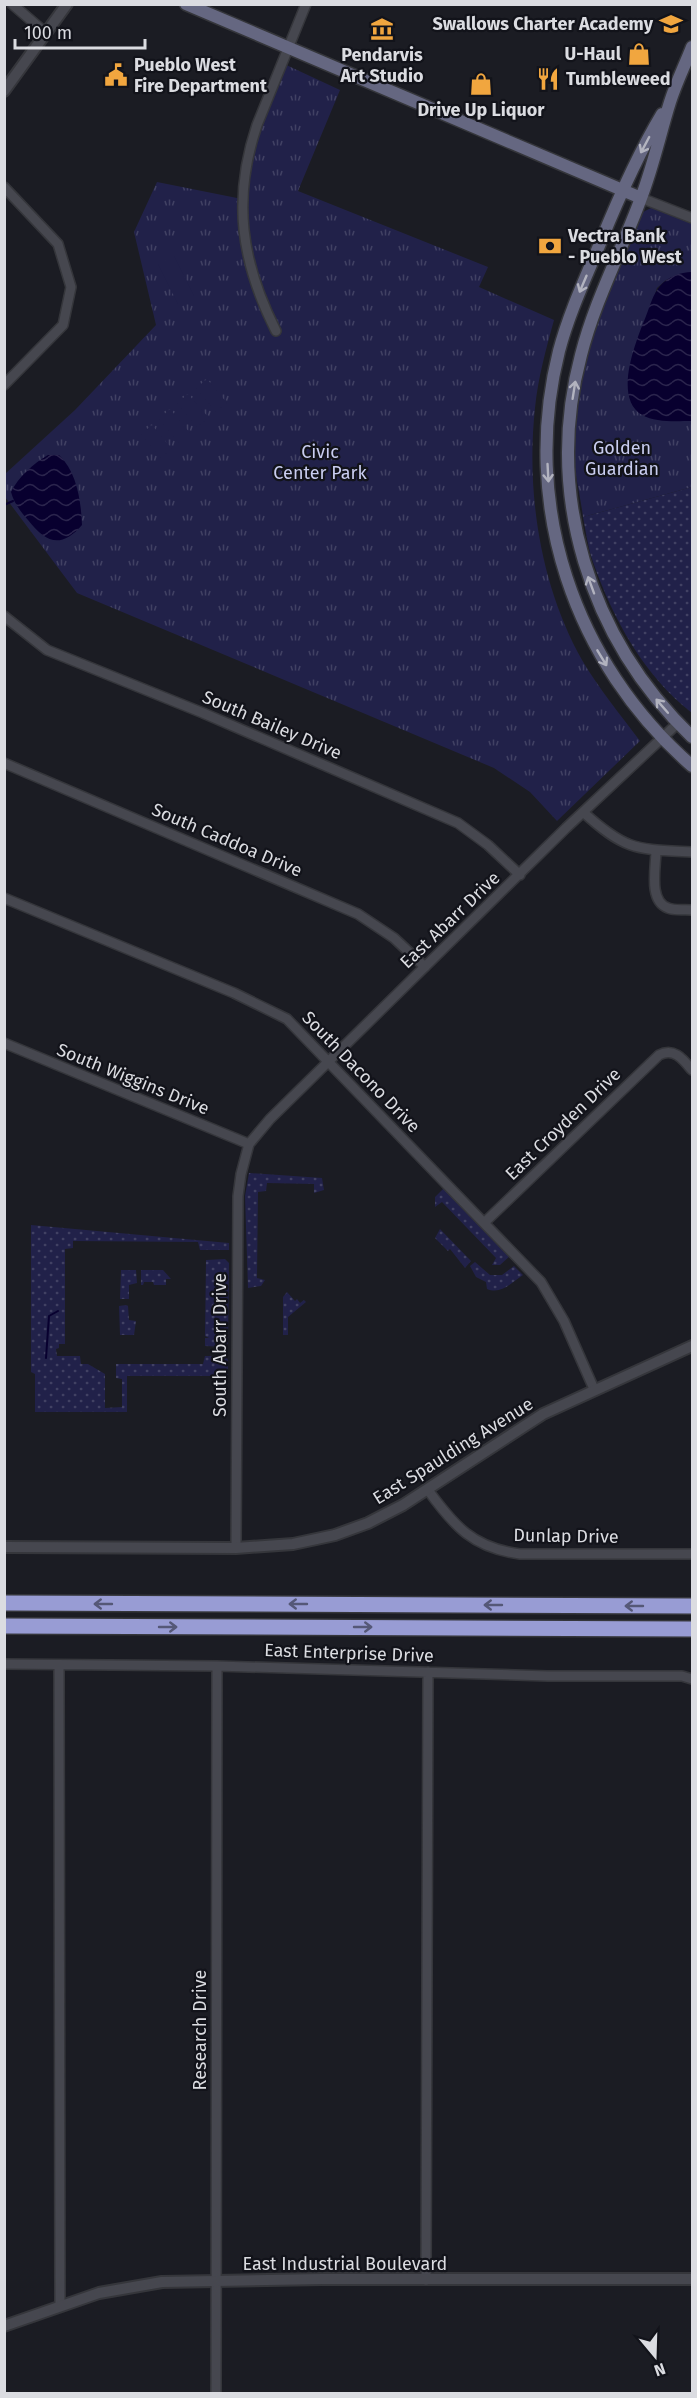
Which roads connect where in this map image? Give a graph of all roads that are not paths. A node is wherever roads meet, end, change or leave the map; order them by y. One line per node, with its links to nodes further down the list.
1 (12, 4): 5 (street)
2 (67, 4): 5 (street)
3 (186, 4): 7 (main road)
4 (306, 4): 7 (street)
5 (47, 34): 8 (street)
6 (693, 47): 9 (main road)
7 (289, 48): 11 (main road); 14 (street)
8 (4, 91)
9 (670, 100): 11 (main road, one-way to 11); 12 (main road)
10 (4, 187): 15 (street)
11 (622, 191): 12 (main road); 19 (main road, one-way to 19)
12 (641, 198): 13 (street); 17 (main road, one-way to 12)
13 (693, 218)
14 (276, 331)
15 (4, 385)
16 (4, 616): 25 (street, South Bailey Drive)
17 (678, 723): 18 (main road); 19 (street, East Abarr Drive)
18 (693, 737)
19 (662, 738): 21 (main road); 22 (street, East Abarr Drive)
20 (4, 763): 28 (street, South Caddoa Drive)
21 (693, 766)
22 (583, 812): 23 (street); 25 (street, East Abarr Drive)
23 (657, 850): 24 (street); 27 (street)
24 (693, 852)
25 (520, 875): 28 (street, East Abarr Drive)
26 (4, 898): 30 (street, South Dacono Drive)
27 (693, 910)
28 (425, 967): 30 (street, East Abarr Drive)
29 (4, 1043): 32 (street, South Wiggins Drive)
30 (329, 1062): 32 (street, East Abarr Drive); 33 (street, South Dacono Drive)
31 (693, 1070): 33 (street, East Croyden Drive)
32 (249, 1144): 38 (street, South Abarr Drive)
33 (485, 1222): 35 (street, South Dacono Drive)
34 (693, 1346): 35 (street, East Spaulding Avenue)
35 (594, 1389): 36 (street, East Spaulding Avenue)
36 (428, 1490): 38 (street, East Spaulding Avenue); 39 (street, Dunlap Drive)
37 (4, 1547): 38 (street, East Spaulding Avenue)
38 (236, 1548)
39 (693, 1554)
40 (4, 1603): 41 (highway, one-way to 40)
41 (693, 1606)
42 (4, 1626): 43 (highway, one-way to 43)
43 (693, 1629)
44 (4, 1664): 45 (street, East Enterprise Drive)
45 (59, 1665): 46 (street, East Enterprise Drive); 52 (street)
46 (217, 1665): 47 (street, East Enterprise Drive); 51 (street, Research Drive)
47 (428, 1672): 48 (street, East Enterprise Drive); 50 (street)
48 (693, 1678)
49 (693, 2279): 50 (street, East Industrial Boulevard)
50 (426, 2280): 51 (street, East Industrial Boulevard)
51 (216, 2281): 52 (street, East Industrial Boulevard); 54 (street, Research Drive)
52 (60, 2305): 53 (street, East Industrial Boulevard)
53 (4, 2326)
54 (216, 2394)

